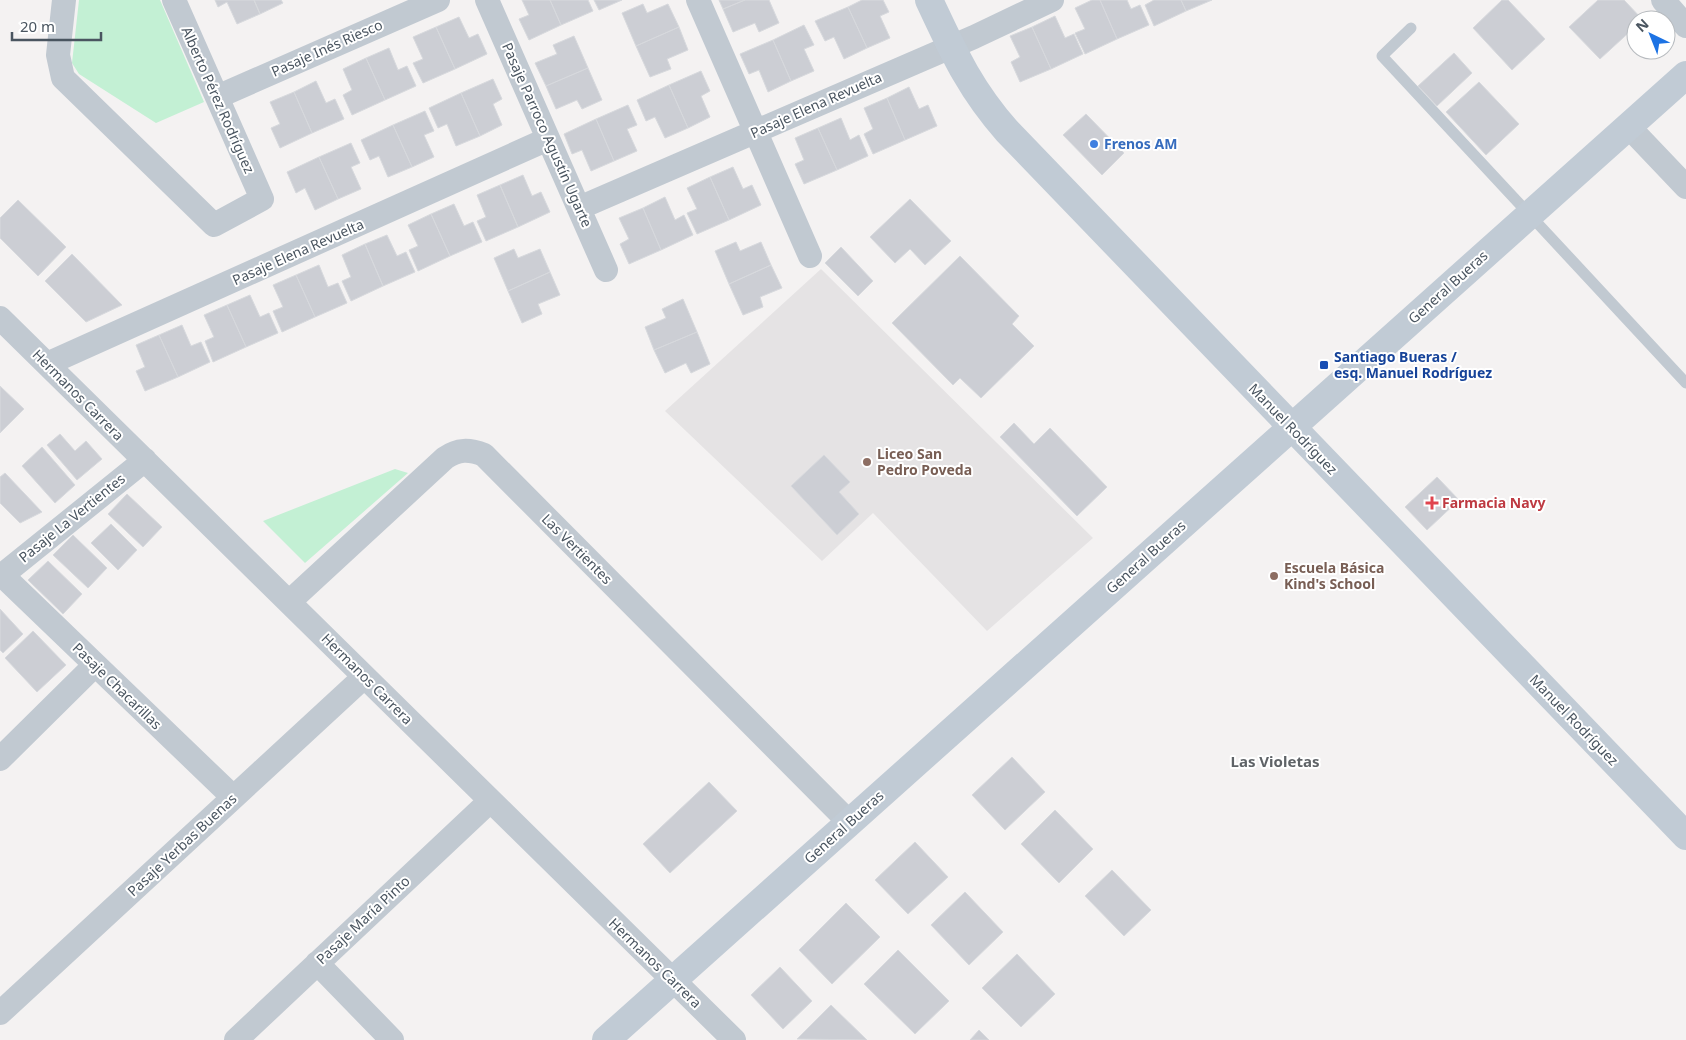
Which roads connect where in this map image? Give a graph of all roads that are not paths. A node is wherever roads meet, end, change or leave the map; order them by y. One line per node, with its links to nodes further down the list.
1 (64, 0): 13 (street, Alberto Pérez Rodríguez)
2 (174, 0): 13 (street, Alberto Pérez Rodríguez)
3 (438, 0): 13 (street, Pasaje Inés Riesco)
4 (487, 0): 16 (street, Pasaje Parroco Agustín Ugarte)
5 (698, 0): 15 (street)
6 (929, 0): 11 (main road, Manuel Rodríguez)
7 (1052, 0): 11 (street, Pasaje Elena Revuelta)
8 (1663, 0): 9 (street)
9 (1686, 26)
10 (1411, 28): 19 (lane)
11 (950, 46): 15 (street, Pasaje Elena Revuelta); 25 (main road, Manuel Rodríguez)
12 (1686, 75): 14 (main road, General Bueras)
13 (217, 97)
14 (1628, 126): 17 (street); 19 (main road, General Bueras)
15 (756, 132): 18 (street, Pasaje Elena Revuelta); 20 (street)
16 (548, 139): 18 (street, Pasaje Parroco Agustín Ugarte); 23 (street, Pasaje Elena Revuelta)
17 (1686, 187)
18 (579, 208): 21 (street, Pasaje Parroco Agustín Ugarte)
19 (1529, 215): 24 (lane); 25 (main road, General Bueras)
20 (810, 256)
21 (606, 270)
22 (5, 331): 23 (street, Hermanos Carrera)
23 (47, 364): 26 (street, Hermanos Carrera)
24 (1686, 383)
25 (1291, 427): 34 (main road, General Bueras); 35 (main road, Manuel Rodríguez)
26 (145, 460): 27 (street, Pasaje La Vertientes); 28 (street, Hermanos Carrera)
27 (1, 576): 29 (street, Pasaje Chacarillas)
28 (289, 602): 30 (street, Hermanos Carrera); 34 (street, Las Vertientes)
29 (96, 665): 31 (street); 32 (street, Pasaje Chacarillas)
30 (364, 677): 32 (street, Pasaje Yerbas Buenas); 33 (street, Hermanos Carrera)
31 (0, 759)
32 (233, 797): 38 (street, Pasaje Yerbas Buenas)
33 (490, 801): 36 (street, Pasaje María Pinto); 37 (street, Hermanos Carrera)
34 (849, 822): 37 (main road, General Bueras)
35 (1686, 836)
36 (317, 963): 39 (street, Pasaje María Pinto); 40 (street)
37 (672, 980): 41 (main road, General Bueras); 42 (street, Hermanos Carrera)
38 (0, 1013)
39 (236, 1040)
40 (392, 1040)
41 (606, 1040)
42 (734, 1040)

